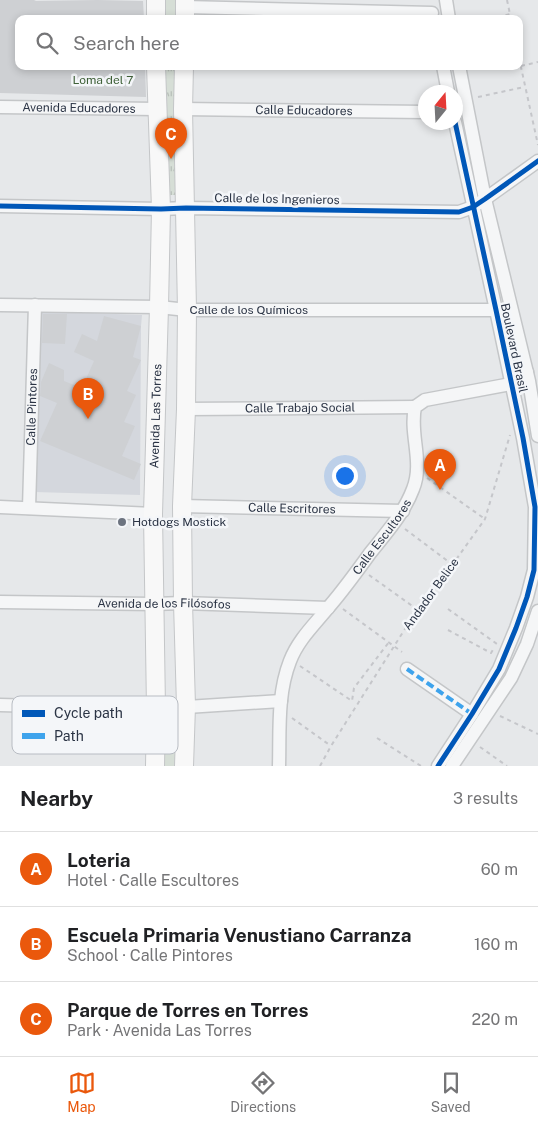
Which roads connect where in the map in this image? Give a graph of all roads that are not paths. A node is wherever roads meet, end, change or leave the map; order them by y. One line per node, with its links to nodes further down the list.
1 (156, 0): 5 (main road)
2 (429, 0): 7 (street)
3 (446, 0): 8 (street)
4 (185, 9): 6 (street)
5 (156, 15)
6 (397, 15)
7 (432, 15)
8 (448, 15)
9 (156, 70): 15 (main road, Avenida Las Torres)
10 (184, 70): 16 (main road)
11 (444, 70): 13 (street)
12 (460, 70): 20 (street, Boulevard Brasil)
13 (447, 85)
14 (0, 107): 15 (street, Avenida Educadores)
15 (157, 109): 24 (main road, Avenida Las Torres)
16 (183, 109): 17 (street, Calle Educadores); 23 (main road)
17 (418, 112)
18 (457, 130): 22 (street, Boulevard Brasil)
19 (538, 161): 20 (street, Calle de los Ingenieros)
20 (485, 199): 22 (street, Calle de los Ingenieros); 30 (street, Boulevard Brasil)
21 (0, 206): 24 (street, Calle de los Ingenieros)
22 (473, 207): 23 (street, Calle de los Ingenieros); 29 (street, Boulevard Brasil)
23 (186, 208): 24 (street, Calle de los Ingenieros); 28 (main road)
24 (160, 209): 27 (main road, Avenida Las Torres)
25 (0, 304): 26 (street, Calle de los Químicos)
26 (34, 305): 27 (street, Calle de los Químicos); 40 (street, Calle Pintores)
27 (159, 307): 28 (street, Calle de los Químicos); 43 (main road, Avenida Las Torres)
28 (187, 310): 29 (street, Calle de los Químicos); 34 (main road)
29 (496, 310): 31 (street, Boulevard Brasil)
30 (531, 374): 31 (street); 33 (street); 35 (street, Boulevard Brasil)
31 (511, 384): 32 (street); 33 (street, Boulevard Brasil)
32 (415, 407): 34 (street, Calle Trabajo Social); 42 (street, Calle Escultores)
33 (516, 407): 37 (street, Boulevard Brasil)
34 (186, 409): 38 (main road)
35 (536, 416): 36 (street, Boulevard Brasil); 37 (street)
36 (538, 436)
37 (523, 438): 41 (street, Boulevard Brasil)
38 (182, 506): 42 (street, Calle Escritores); 45 (main road)
39 (0, 507): 40 (street)
40 (29, 508): 43 (street)
41 (536, 508): 54 (street, Boulevard Brasil)
42 (403, 511): 47 (street, Calle Escultores)
43 (153, 514): 46 (main road, Avenida Las Torres)
44 (0, 602): 46 (street, Avenida de los Filósofos)
45 (183, 603): 46 (street, Avenida de los Filósofos); 47 (street, Avenida de los Filósofos); 52 (main road)
46 (153, 604): 50 (main road, Avenida Las Torres)
47 (331, 605): 51 (street, Calle Escultores)
48 (538, 611): 58 (street)
49 (406, 669): 54 (street)
50 (156, 696)
51 (281, 705): 52 (street); 56 (street, Calle Escultores)
52 (186, 706): 53 (street); 55 (main road)
53 (178, 707)
54 (472, 714): 57 (street, Boulevard Brasil)
55 (184, 766)
56 (279, 766)
57 (438, 766)
58 (452, 766)

